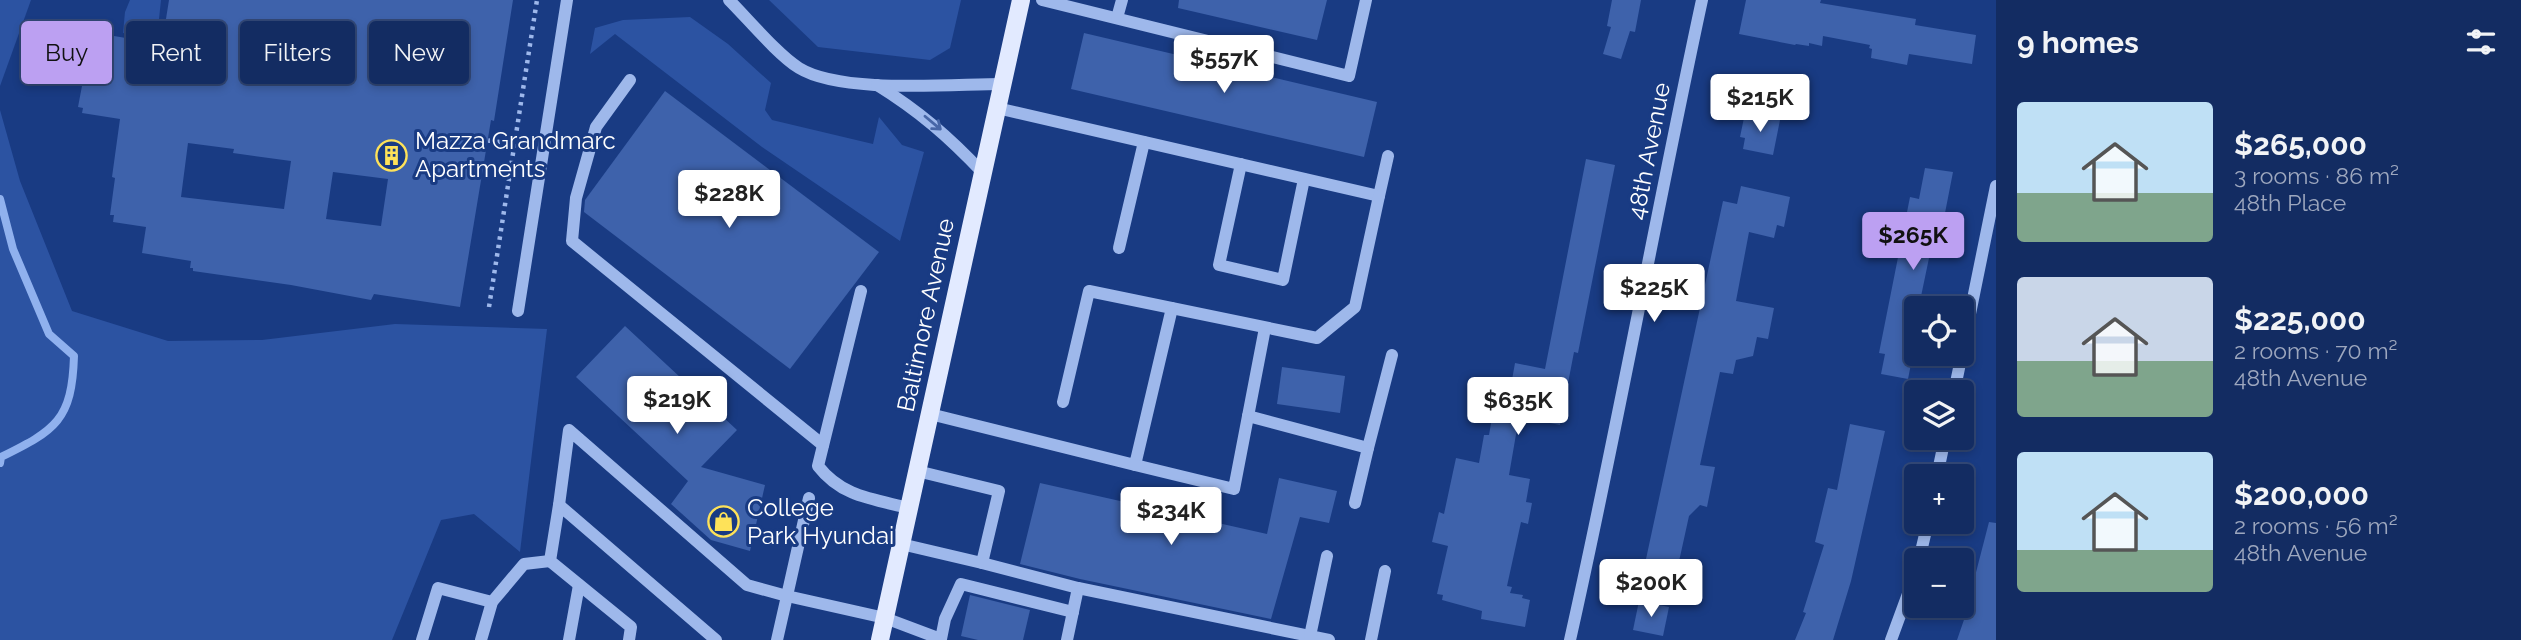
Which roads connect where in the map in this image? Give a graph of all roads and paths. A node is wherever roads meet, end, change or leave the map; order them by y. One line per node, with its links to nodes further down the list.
1 (537, 0): 16 (path)
2 (568, 0): 28 (street)
3 (729, 0): 12 (street)
4 (1021, 0): 11 (main road, Baltimore Avenue)
5 (1042, 0): 9 (street)
6 (1122, 0): 9 (street)
7 (1366, 0): 9 (street)
8 (1702, 0): 65 (street, 48th Avenue)
9 (1118, 18)
10 (629, 80): 34 (street)
11 (1002, 84): 12 (street); 13 (main road, Baltimore Avenue)
12 (877, 85): 19 (street, one-way to 19)
13 (997, 108): 15 (street); 19 (main road, Baltimore Avenue)
14 (463, 137): 16 (path)
15 (1144, 142): 18 (street); 23 (street)
16 (514, 144): 26 (path)
17 (1388, 156): 22 (street)
18 (1241, 164): 20 (street); 20 (street)
19 (983, 173): 32 (main road, Baltimore Avenue)
20 (1304, 179): 22 (street)
21 (1996, 186): 25 (street)
22 (1379, 196): 29 (street)
23 (1119, 248)
24 (861, 291): 34 (street)
25 (1974, 296)
26 (489, 307)
27 (1172, 308): 29 (street); 31 (street); 36 (street)
28 (518, 311)
29 (1265, 328): 33 (street)
30 (1392, 355): 35 (street)
31 (1062, 402)
32 (930, 414): 36 (street); 37 (main road, Baltimore Avenue)
33 (1248, 416): 35 (street); 36 (street)
34 (823, 444): 41 (street)
35 (1368, 448): 39 (street)
36 (1135, 465)
37 (917, 471): 41 (main road, Baltimore Avenue); 45 (street)
38 (809, 498): 49 (street)
39 (1354, 503)
40 (559, 505): 44 (street); 49 (street); 59 (street)
41 (909, 508): 42 (main road, Baltimore Avenue)
42 (901, 544): 45 (street); 53 (main road, Baltimore Avenue)
43 (1327, 556): 54 (street)
44 (550, 561): 47 (street); 50 (street)
45 (982, 563): 48 (street)
46 (1385, 571): 64 (street)
47 (579, 585): 57 (street); 58 (street)
48 (1078, 588): 52 (street); 54 (street)
49 (787, 596): 53 (street); 60 (street)
50 (492, 602): 55 (street); 56 (street)
51 (1904, 605): 66 (street)
52 (1073, 612): 53 (street); 62 (street)
53 (885, 618): 61 (main road, Baltimore Avenue)
54 (1310, 636): 63 (street)
55 (422, 640)
56 (481, 640)
57 (569, 640)
58 (629, 640)
59 (716, 640)
60 (777, 640)
61 (880, 640)
62 (1067, 640)
63 (1329, 640)
64 (1371, 640)
65 (1570, 640)
66 (1891, 640)

